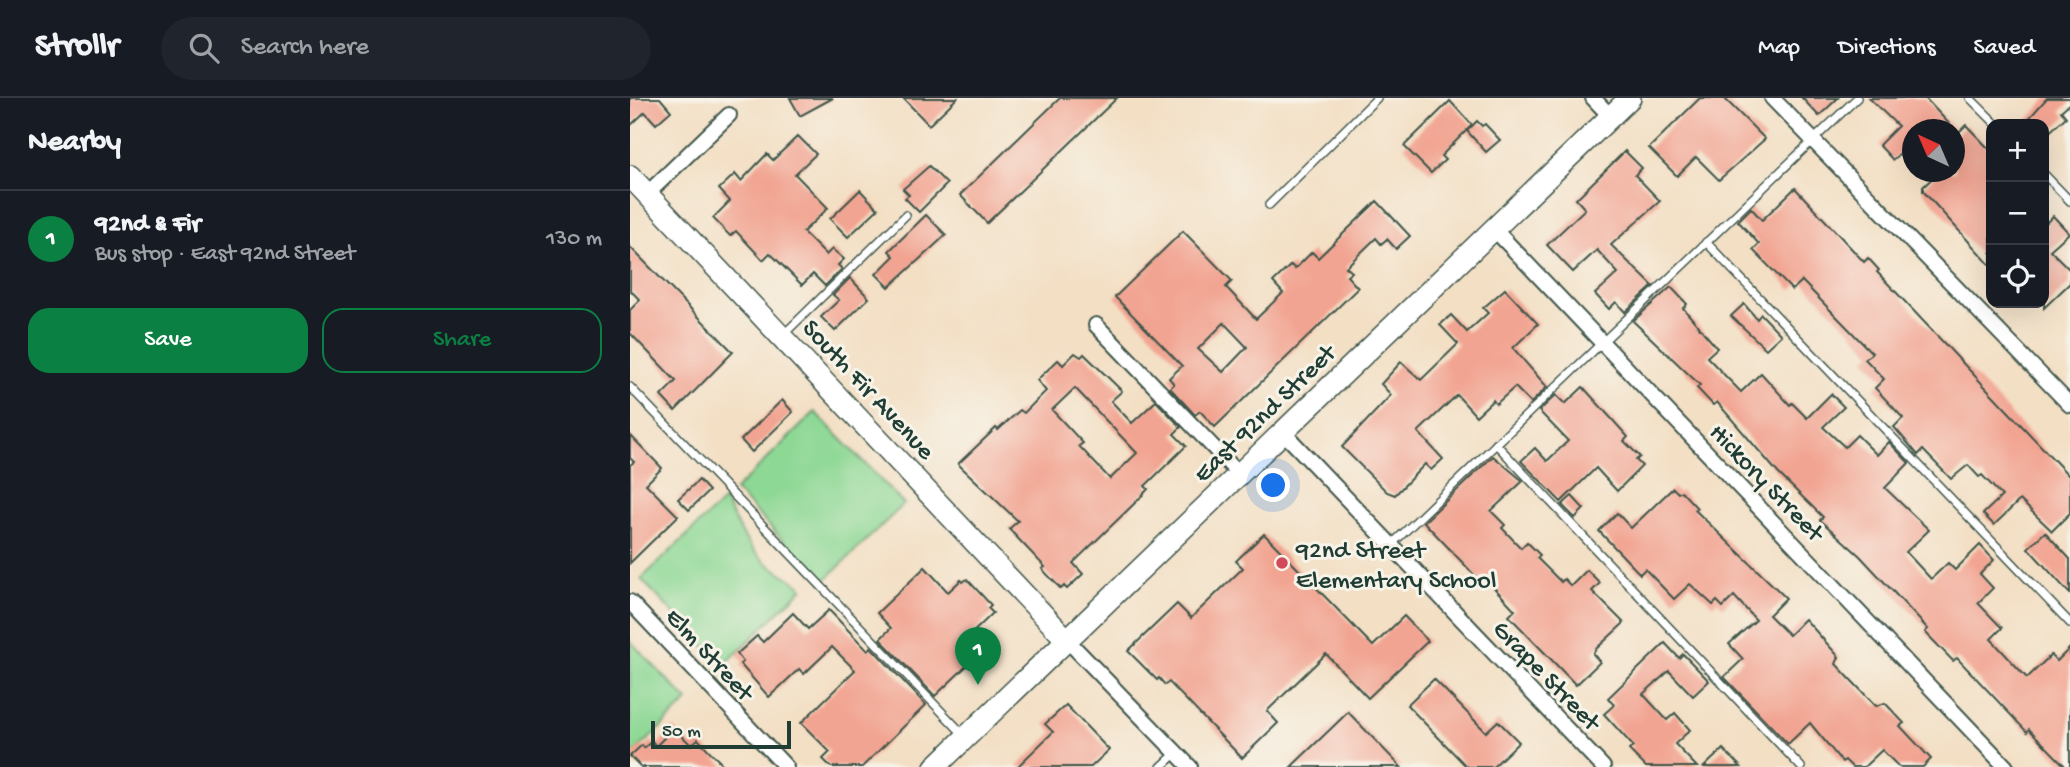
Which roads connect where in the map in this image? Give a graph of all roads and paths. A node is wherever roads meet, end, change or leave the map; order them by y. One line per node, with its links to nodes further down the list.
1 (1377, 98): 15 (lane)
2 (1593, 98): 8 (street)
3 (1630, 98): 8 (street, East 92nd Street)
4 (1772, 98): 10 (street)
5 (1857, 98): 10 (lane)
6 (1970, 98): 9 (lane)
7 (729, 115): 13 (street)
8 (1611, 117): 17 (street, East 92nd Street)
9 (1991, 119)
10 (1814, 140): 18 (lane); 23 (street)
11 (630, 176): 13 (street, South Fir Avenue)
12 (2049, 179): 14 (lane)
13 (647, 194): 20 (street, South Fir Avenue)
14 (2070, 201)
15 (1269, 205)
16 (906, 215): 20 (lane)
17 (1494, 229): 21 (street, Hickory Street); 24 (street, East 92nd Street)
18 (1706, 242): 21 (lane); 29 (lane)
19 (1096, 325): 26 (street)
20 (783, 336): 30 (street, South Fir Avenue)
21 (1601, 342): 25 (lane); 39 (street, Hickory Street)
22 (630, 387): 31 (lane)
23 (2070, 405)
24 (1283, 432): 26 (street, East 92nd Street); 27 (street, Grape Street)
25 (1496, 444): 27 (lane); 38 (lane)
26 (1239, 474): 30 (street, East 92nd Street)
27 (1391, 545): 37 (street, Grape Street)
28 (630, 603): 33 (street, Elm Street)
29 (2070, 623)
30 (1067, 640): 31 (street, East 92nd Street); 32 (street)
31 (966, 737): 34 (street, East 92nd Street)
32 (1176, 752): 35 (lane); 36 (street)
33 (786, 767)
34 (935, 767)
35 (1161, 767)
36 (1190, 767)
37 (1603, 767)
38 (1801, 767)
39 (2006, 767)

